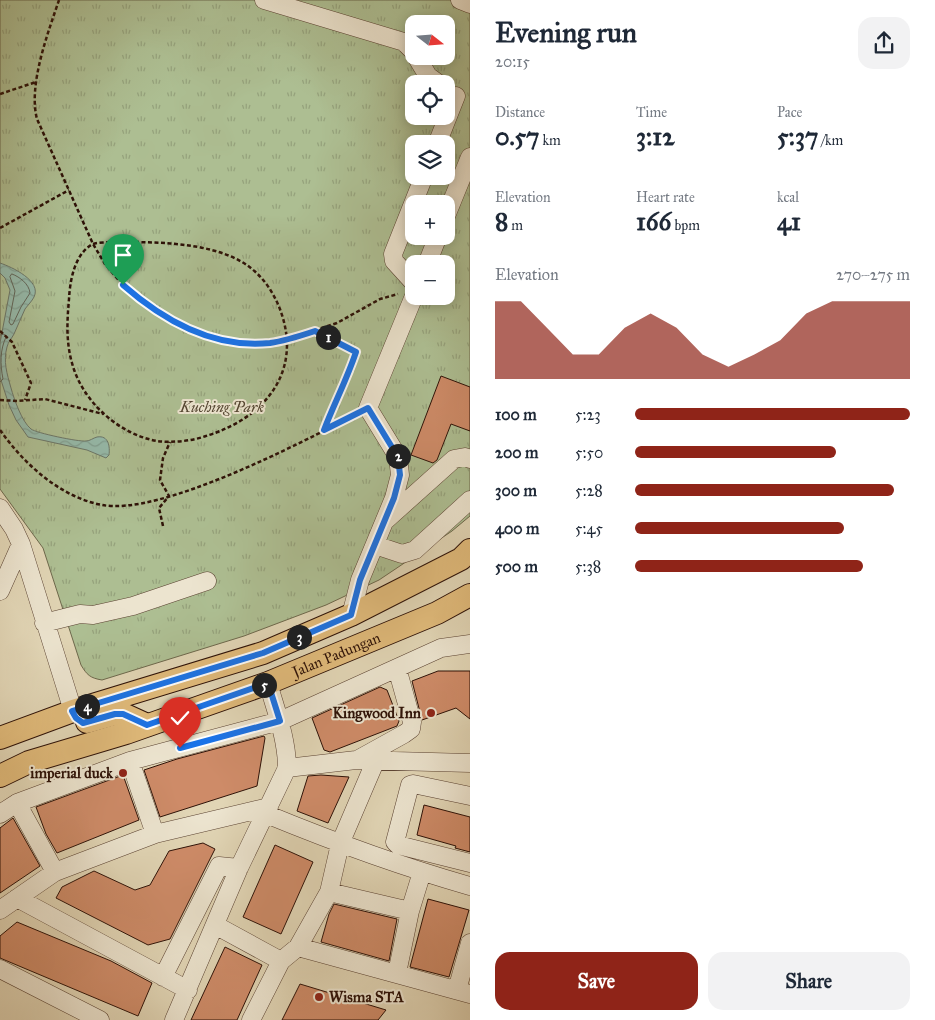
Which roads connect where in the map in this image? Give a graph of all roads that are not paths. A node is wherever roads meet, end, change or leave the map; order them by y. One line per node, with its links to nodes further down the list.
1 (264, 0): 4 (street)
2 (460, 0): 3 (street)
3 (470, 4)
4 (405, 43)
5 (457, 97): 6 (street)
6 (441, 135)
7 (470, 157): 9 (street)
8 (420, 185): 10 (street)
9 (455, 195)
10 (405, 280)
11 (406, 305): 15 (street)
12 (470, 459): 15 (street)
13 (470, 500): 17 (street)
14 (0, 508): 16 (street)
15 (384, 522): 17 (street)
16 (21, 544): 20 (street); 25 (street)
17 (375, 545): 24 (street)
18 (467, 554): 24 (main road, Jalan Padungan)
19 (207, 581): 25 (street)
20 (0, 591)
21 (470, 595): 23 (main road, Jalan Padungan)
22 (470, 607): 23 (main road)
23 (437, 613): 28 (main road, Jalan Padungan)
24 (351, 615): 29 (main road, Jalan Padungan)
25 (44, 623): 29 (street)
26 (470, 644): 27 (street)
27 (397, 668): 30 (street); 33 (street)
28 (268, 683): 30 (street); 31 (main road, Jalan Padungan)
29 (72, 711): 31 (main road); 32 (main road, Jalan Padungan)
30 (280, 721): 34 (street); 38 (street)
31 (147, 725): 39 (main road, Jalan Padungan)
32 (0, 738)
33 (356, 760): 35 (street); 38 (street)
34 (130, 761): 42 (street); 45 (street)
35 (375, 762): 37 (street); 46 (street)
36 (470, 763): 37 (street)
37 (442, 764): 40 (street)
38 (287, 768): 43 (street)
39 (0, 776)
40 (443, 790): 41 (street); 47 (street)
41 (470, 796)
42 (17, 803): 44 (street); 49 (street)
43 (268, 811): 45 (street); 46 (street); 48 (street)
44 (0, 814)
45 (155, 834): 49 (street)
46 (340, 844): 50 (street); 52 (street)
47 (470, 863)
48 (240, 868): 56 (street); 62 (street)
49 (55, 872): 53 (street)
50 (422, 872): 51 (street); 55 (street)
51 (470, 886)
52 (329, 892): 55 (street); 58 (street)
53 (17, 898): 54 (street); 62 (street)
54 (0, 910)
55 (410, 911): 61 (street)
56 (215, 925): 59 (street); 63 (street)
57 (470, 943): 64 (street)
58 (298, 947): 59 (street); 61 (street)
59 (281, 961): 67 (street)
60 (0, 969): 65 (street)
61 (397, 973): 64 (street)
62 (163, 977): 63 (street)
63 (188, 990): 66 (street)
64 (464, 992)
65 (100, 1020)
66 (174, 1020)
67 (251, 1020)

